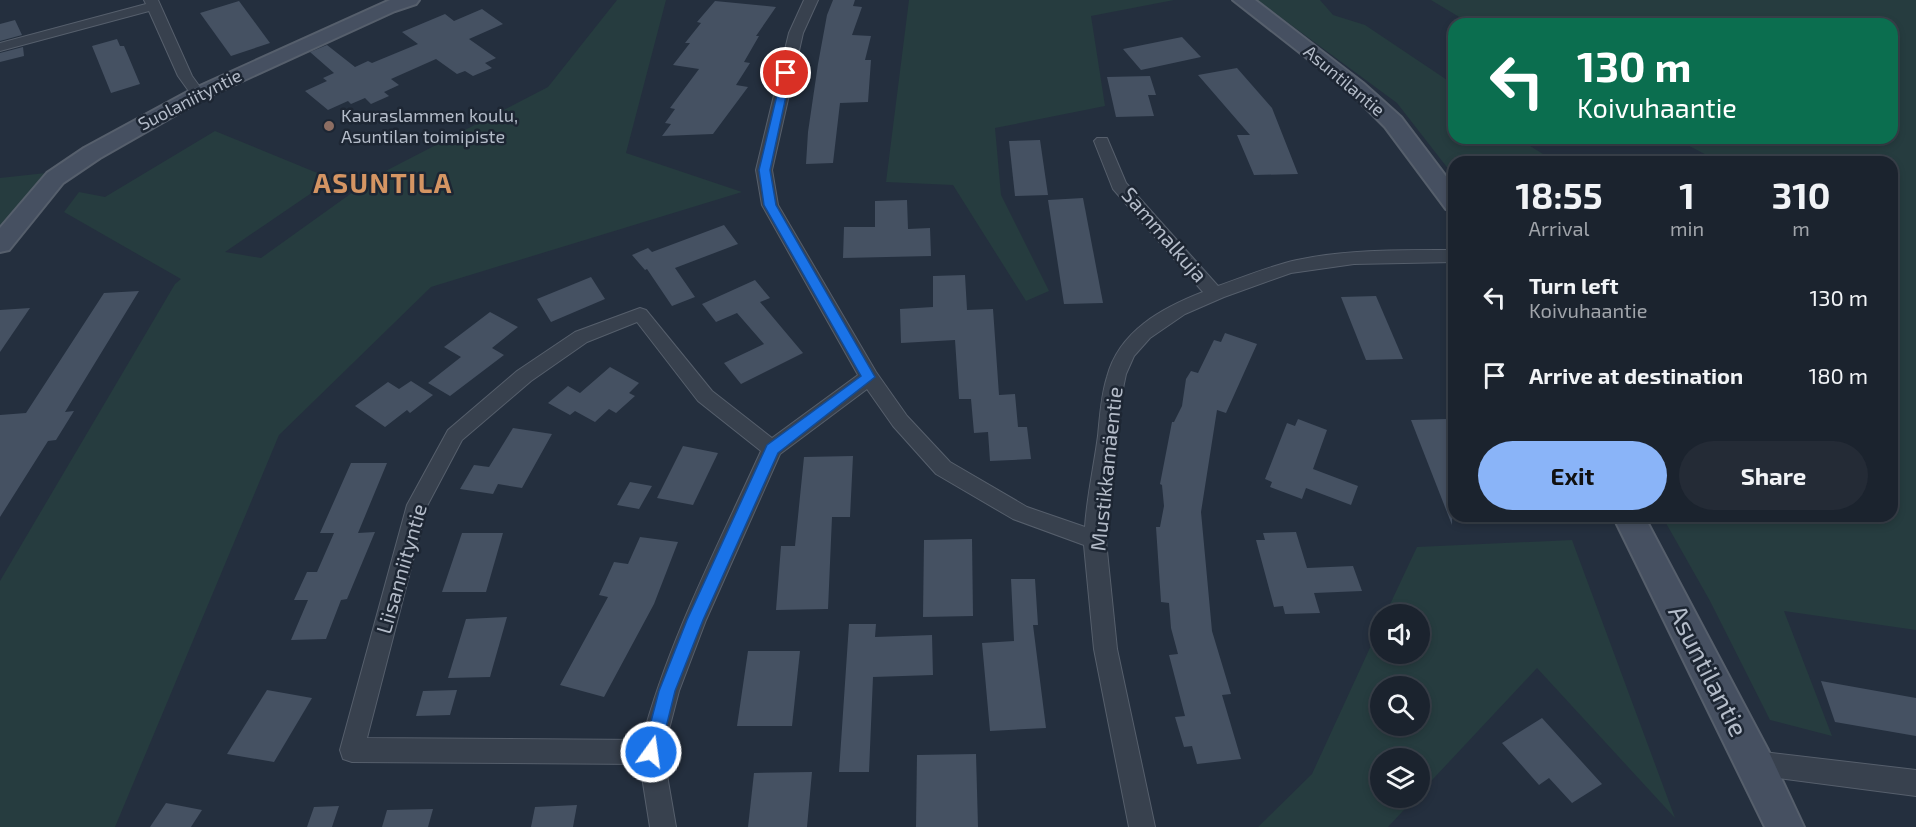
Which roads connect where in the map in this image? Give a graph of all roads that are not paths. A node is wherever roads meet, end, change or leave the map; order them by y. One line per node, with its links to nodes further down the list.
1 (410, 0): 5 (street, Suolaniityntie)
2 (812, 0): 13 (street)
3 (1243, 0): 9 (street, Asuntilantie)
4 (152, 3): 6 (street); 7 (street)
5 (386, 3): 7 (street, Suolaniityntie)
6 (0, 48)
7 (198, 94): 10 (street, Suolaniityntie)
8 (1102, 141): 12 (street, Sammalkuja)
9 (1448, 196)
10 (0, 244)
11 (1448, 256): 12 (street, Mustikkamäentie)
12 (1215, 294): 16 (street, Mustikkamäentie)
13 (869, 377): 14 (street); 16 (street)
14 (772, 449): 17 (street); 17 (street, Liisanniityntie)
15 (1631, 522): 18 (street, Asuntilantie)
16 (1095, 540): 21 (street, Mustikkamäentie)
17 (651, 752): 20 (street)
18 (1755, 763): 19 (street); 22 (street, Asuntilantie)
19 (1916, 783)
20 (663, 827)
21 (1142, 827)
22 (1785, 827)

